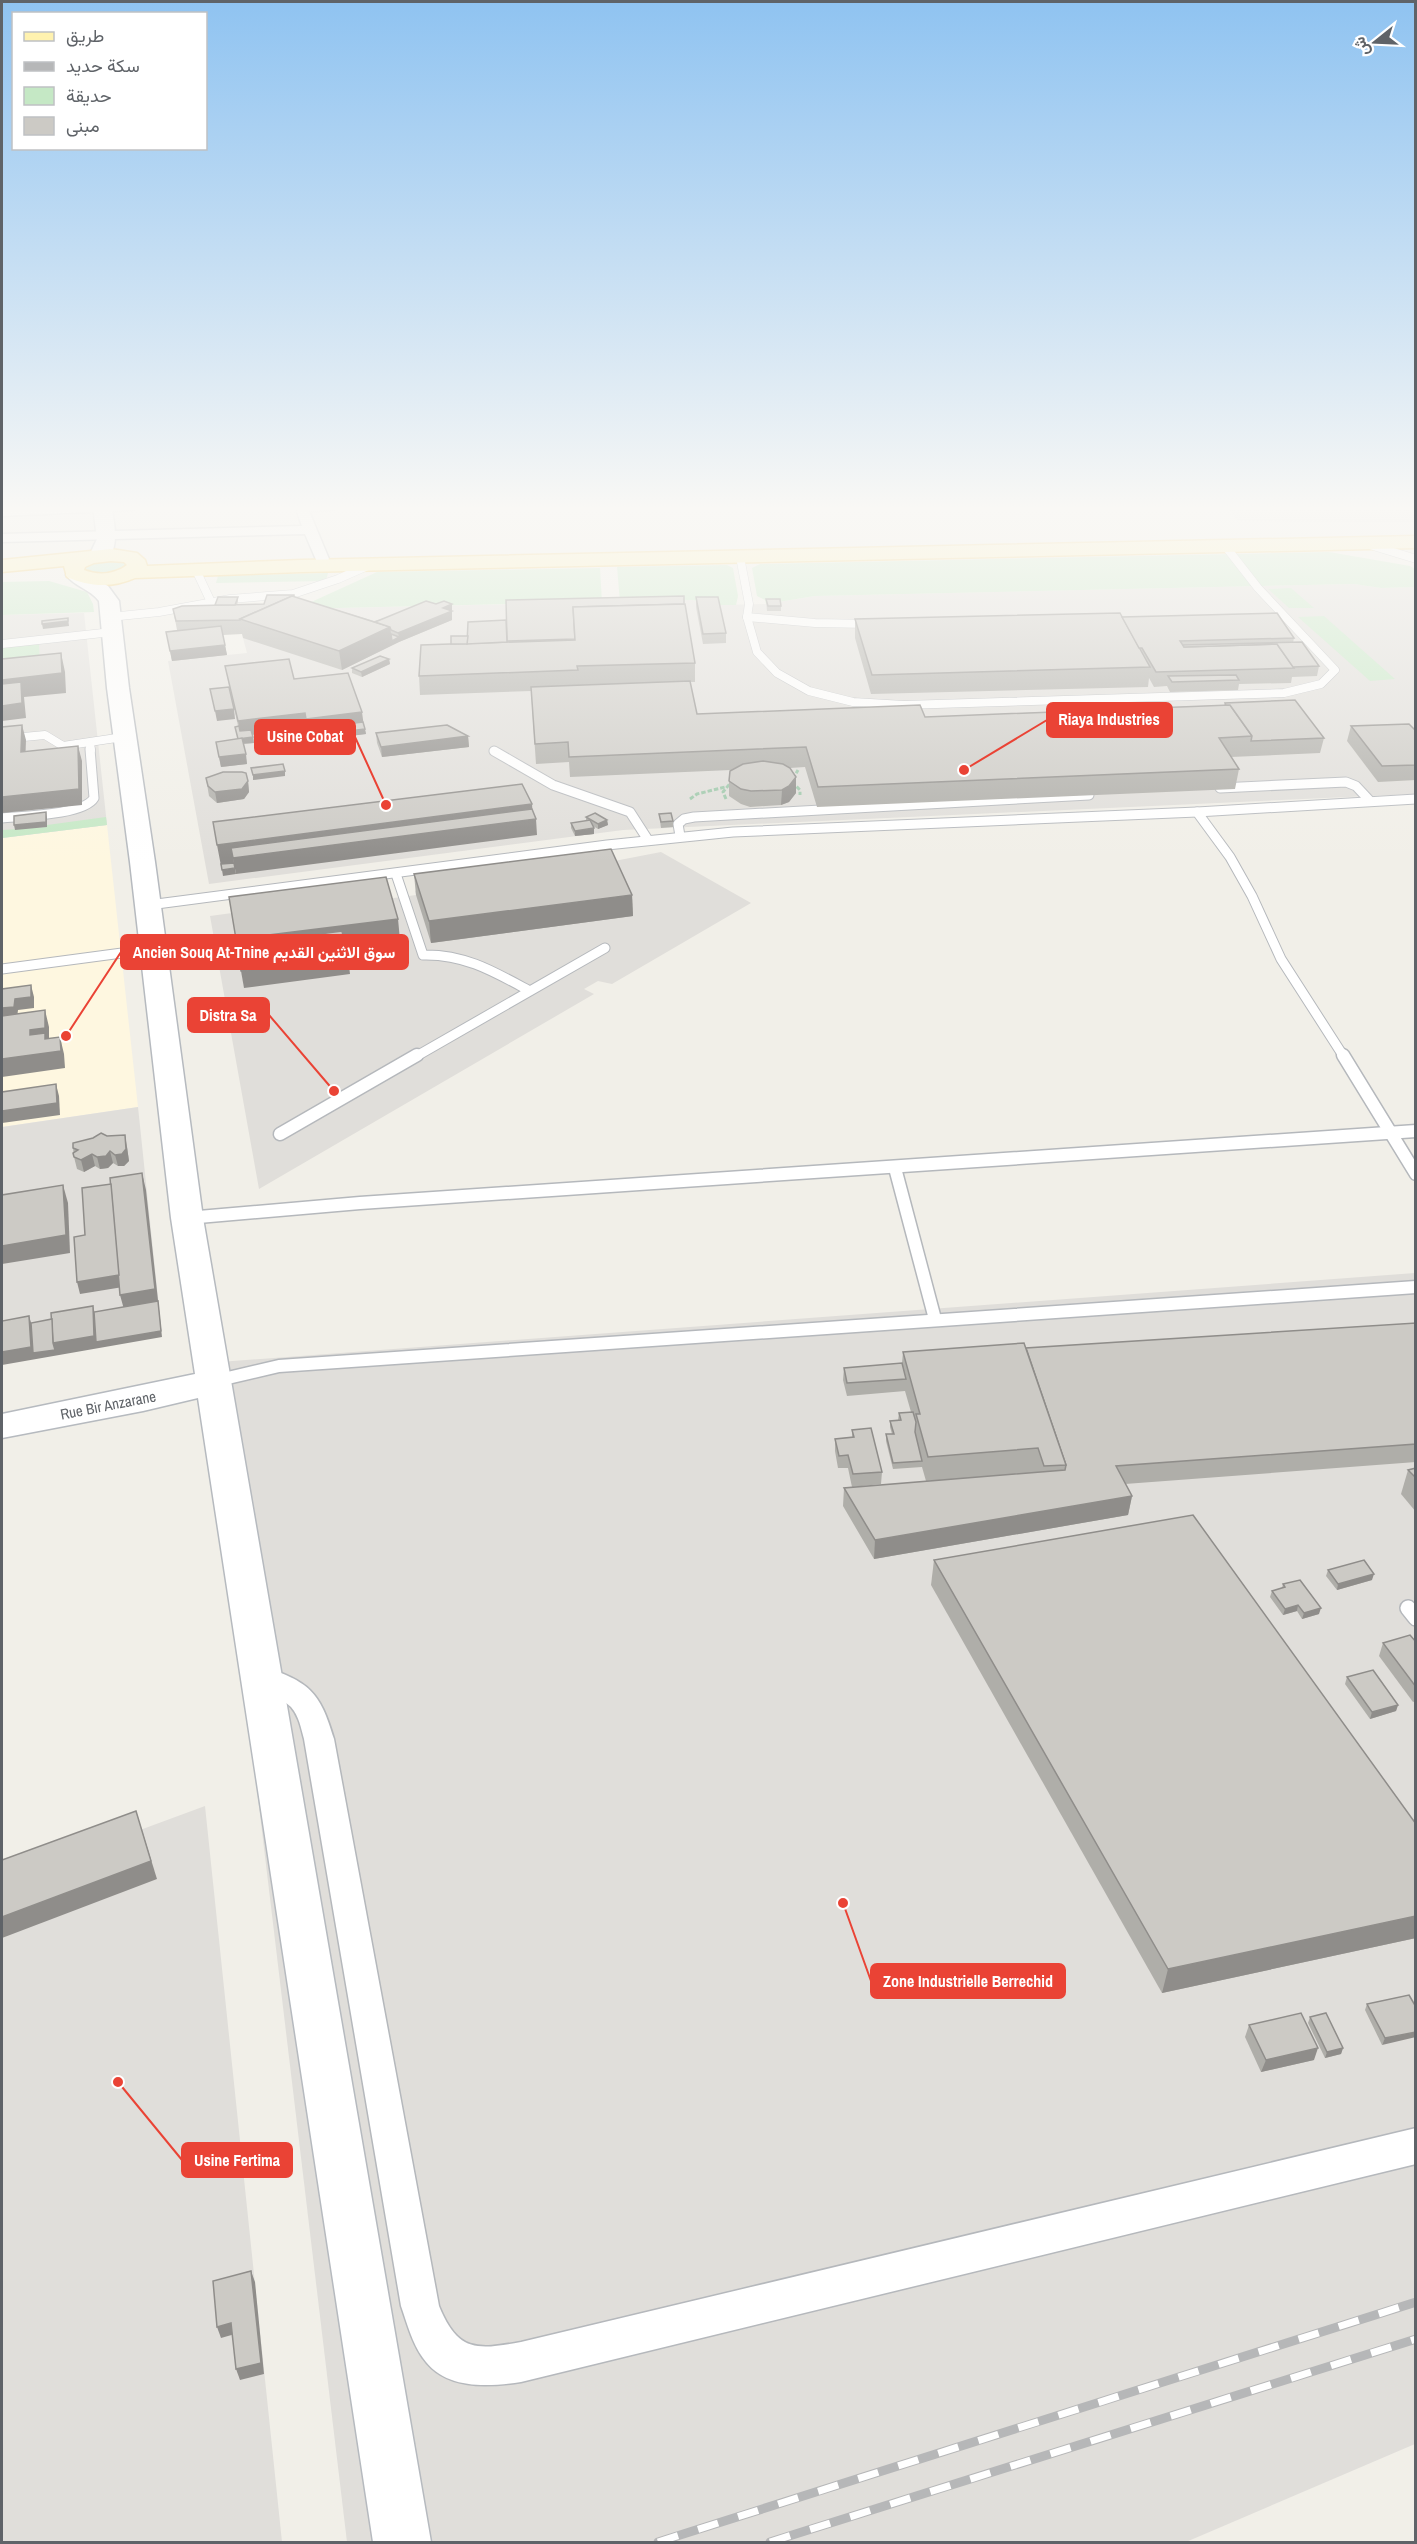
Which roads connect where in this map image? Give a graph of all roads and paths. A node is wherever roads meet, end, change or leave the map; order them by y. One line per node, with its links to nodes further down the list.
1 (42, 625): 5 (lane)
2 (117, 625): 7 (street)
3 (749, 625): 4 (lane)
4 (1293, 625)
5 (2, 644)
6 (2, 739): 7 (lane)
7 (106, 740): 18 (lane); 22 (street)
8 (494, 751): 20 (lane)
9 (798, 770): 14 (path)
10 (742, 777): 16 (path)
11 (1212, 789): 15 (lane)
12 (1094, 795): 19 (lane)
13 (1416, 799): 15 (lane)
14 (796, 801)
15 (1370, 801): 17 (lane)
16 (729, 802)
17 (1197, 812): 19 (lane); 28 (lane)
18 (2, 818)
19 (680, 836): 20 (lane)
20 (648, 840): 21 (lane)
21 (396, 874): 22 (lane); 26 (lane)
22 (149, 905): 24 (street)
23 (605, 948): 26 (lane)
24 (152, 949): 25 (lane); 32 (street)
25 (2, 969)
26 (528, 990): 29 (lane)
27 (1416, 1131): 28 (lane)
28 (1392, 1132): 30 (lane); 31 (lane)
29 (280, 1134)
30 (895, 1168): 32 (lane); 34 (lane)
31 (1416, 1174)
32 (187, 1218): 35 (street)
33 (1416, 1287): 34 (lane)
34 (935, 1319): 35 (lane)
35 (214, 1382): 36 (street, Rue Bir Anzarane); 37 (street)
36 (2, 1426)
37 (262, 1678): 38 (street); 39 (street)
38 (1416, 2146)
39 (402, 2542)

